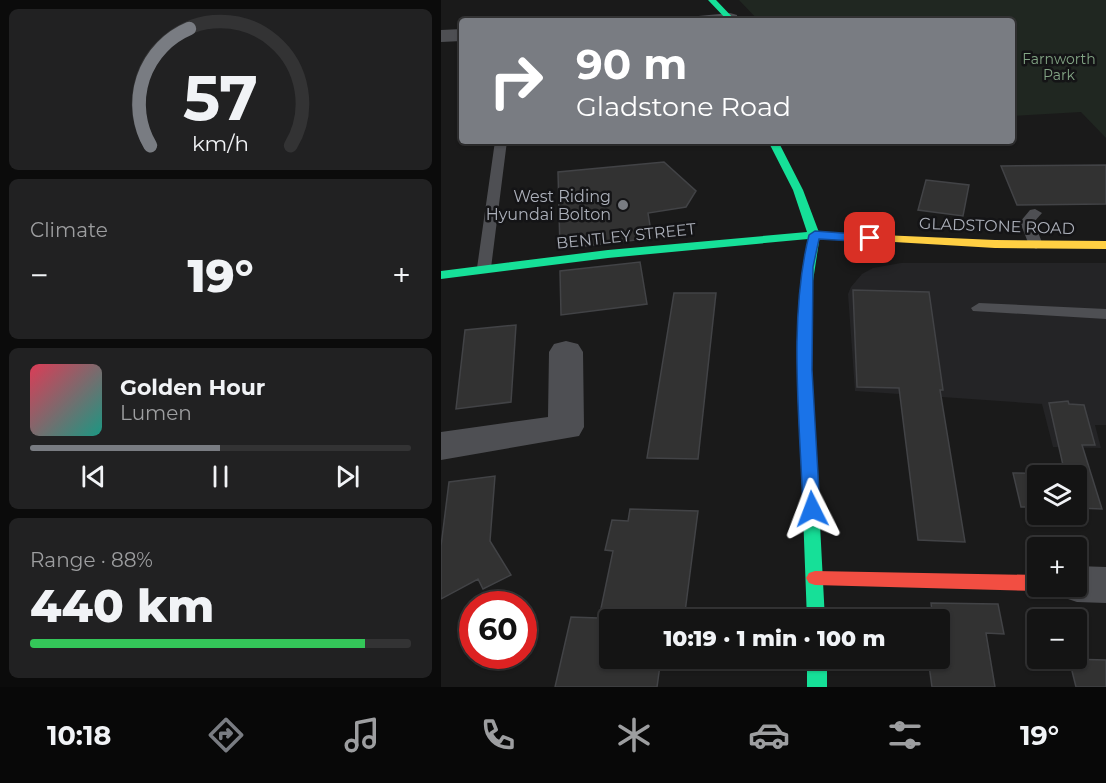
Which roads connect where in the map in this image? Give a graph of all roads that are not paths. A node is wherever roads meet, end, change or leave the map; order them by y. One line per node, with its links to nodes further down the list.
1 (712, 0): 2 (main road)
2 (729, 18)
3 (459, 35): 4 (street)
4 (441, 36)
5 (501, 144): 11 (lane)
6 (775, 144): 8 (main road)
7 (1035, 213): 9 (lane)
8 (815, 235): 9 (main road, GLADSTONE ROAD); 11 (main road, BENTLEY STREET); 17 (main road)
9 (1036, 245): 10 (main road, GLADSTONE ROAD)
10 (1106, 245)
11 (485, 268): 12 (main road, BENTLEY STREET)
12 (441, 275)
13 (979, 308): 14 (lane)
14 (1106, 314)
15 (565, 352): 16 (street)
16 (441, 446)
17 (815, 578): 18 (main road); 21 (main road)
18 (1027, 583)
19 (1087, 584): 20 (street)
20 (1106, 585)
21 (816, 609)
22 (817, 669): 23 (main road)
23 (817, 687)

